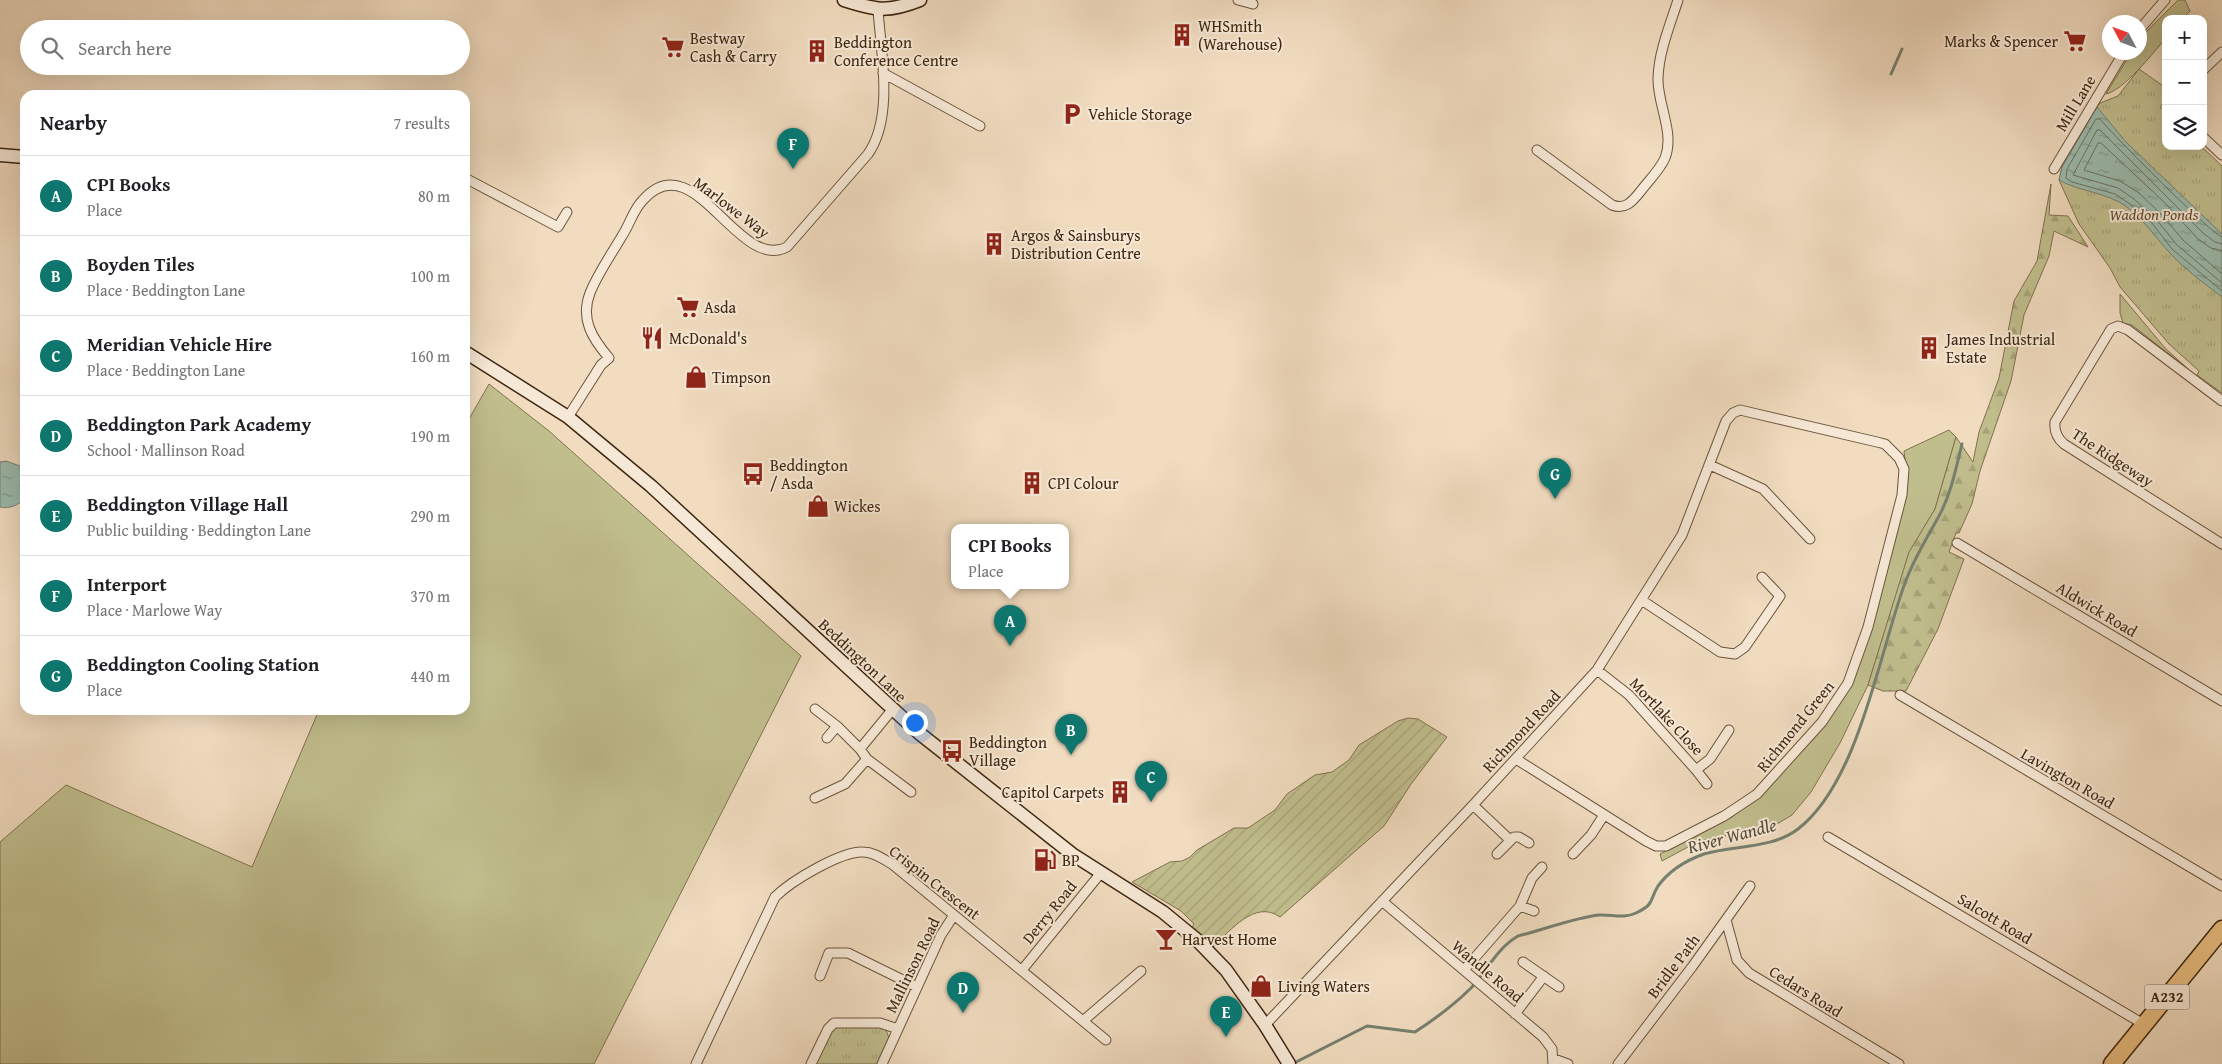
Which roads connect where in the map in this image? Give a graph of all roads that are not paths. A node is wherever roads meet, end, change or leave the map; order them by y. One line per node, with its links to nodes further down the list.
1 (844, 0): 7 (main road)
2 (920, 0): 7 (main road)
3 (1238, 0): 6 (street)
4 (1678, 0): 15 (street)
5 (2165, 0): 8 (street)
6 (1253, 4)
7 (878, 10): 12 (street, Marlowe Way)
8 (2147, 21)
9 (2222, 52): 11 (street)
10 (2119, 60): 19 (street, Mill Lane)
11 (2207, 66)
12 (883, 73): 13 (street); 25 (street, Marlowe Way)
13 (980, 126)
14 (2207, 141): 17 (street)
15 (1537, 150)
16 (0, 155): 18 (main road)
17 (2222, 155)
18 (20, 157)
19 (2054, 169)
20 (470, 181): 21 (street)
21 (567, 212)
22 (470, 355): 25 (main road, Beddington Lane)
23 (2222, 400): 29 (street, The Ridgeway)
24 (1733, 413): 26 (street, Richmond Road); 48 (street, Richmond Green)
25 (568, 416): 36 (main road, Beddington Lane)
26 (1710, 465): 27 (street); 31 (street, Richmond Road)
27 (1810, 540)
28 (1957, 543): 34 (street, Aldwick Road)
29 (2222, 544)
30 (1762, 576): 31 (street)
31 (1643, 600): 32 (street, Richmond Road)
32 (1597, 670): 42 (street, Richmond Road); 43 (street, Mortlake Close)
33 (1900, 695): 57 (street, Lavington Road)
34 (2222, 701)
35 (815, 709): 37 (street)
36 (892, 710): 40 (street); 55 (main road, Beddington Lane)
37 (837, 726): 39 (street); 40 (street)
38 (1729, 730): 43 (street, Mortlake Close)
39 (827, 738)
40 (860, 749): 41 (street)
41 (867, 759): 45 (street); 46 (street)
42 (1516, 759): 47 (street, Richmond Road); 48 (street, Richmond Green)
43 (1696, 770): 44 (street)
44 (1707, 784)
45 (911, 792)
46 (815, 798)
47 (1473, 805): 50 (street); 58 (street, Richmond Road)
48 (1604, 815): 53 (street)
49 (1828, 837): 75 (street, Salcott Road)
50 (1510, 840): 51 (street); 52 (street)
51 (1529, 844)
52 (1497, 854)
53 (1573, 854)
54 (1542, 867): 59 (street)
55 (1100, 874): 65 (street, Derry Road); 74 (main road, Beddington Lane)
56 (1750, 886): 62 (street, Bridle Path)
57 (2222, 886)
58 (1382, 901): 67 (street, Wandle Road); 74 (street, Richmond Road)
59 (1520, 906): 60 (street); 67 (street)
60 (1534, 911)
61 (954, 915): 65 (street, Crispin Crescent); 70 (street, Mallinson Road); 80 (street, Crispin Crescent)
62 (1726, 920): 84 (street, Bridle Path); 85 (street, Cedars Road)
63 (2219, 938): 75 (highway, A232)
64 (1523, 962): 69 (street)
65 (1022, 970): 73 (street, Crispin Crescent)
66 (1141, 971): 73 (street)
67 (1467, 972): 72 (street, Wandle Road)
68 (820, 976): 70 (street)
69 (1544, 976): 71 (street); 72 (street)
70 (917, 987): 76 (street, Mallinson Road)
71 (1559, 987)
72 (1515, 1014): 79 (street, Wandle Road)
73 (1083, 1021): 77 (street, Crispin Crescent)
74 (1265, 1025): 78 (main road, Beddington Lane)
75 (2145, 1025): 86 (highway, A232)
76 (898, 1029): 81 (street, Mallinson Road); 82 (street, Mallinson Road)
77 (1106, 1040)
78 (1288, 1061)
79 (1553, 1061): 83 (street, Wandle Road)
80 (696, 1064)
81 (812, 1064)
82 (882, 1064)
83 (1568, 1064)
84 (1618, 1064)
85 (1899, 1064)
86 (2112, 1064)

